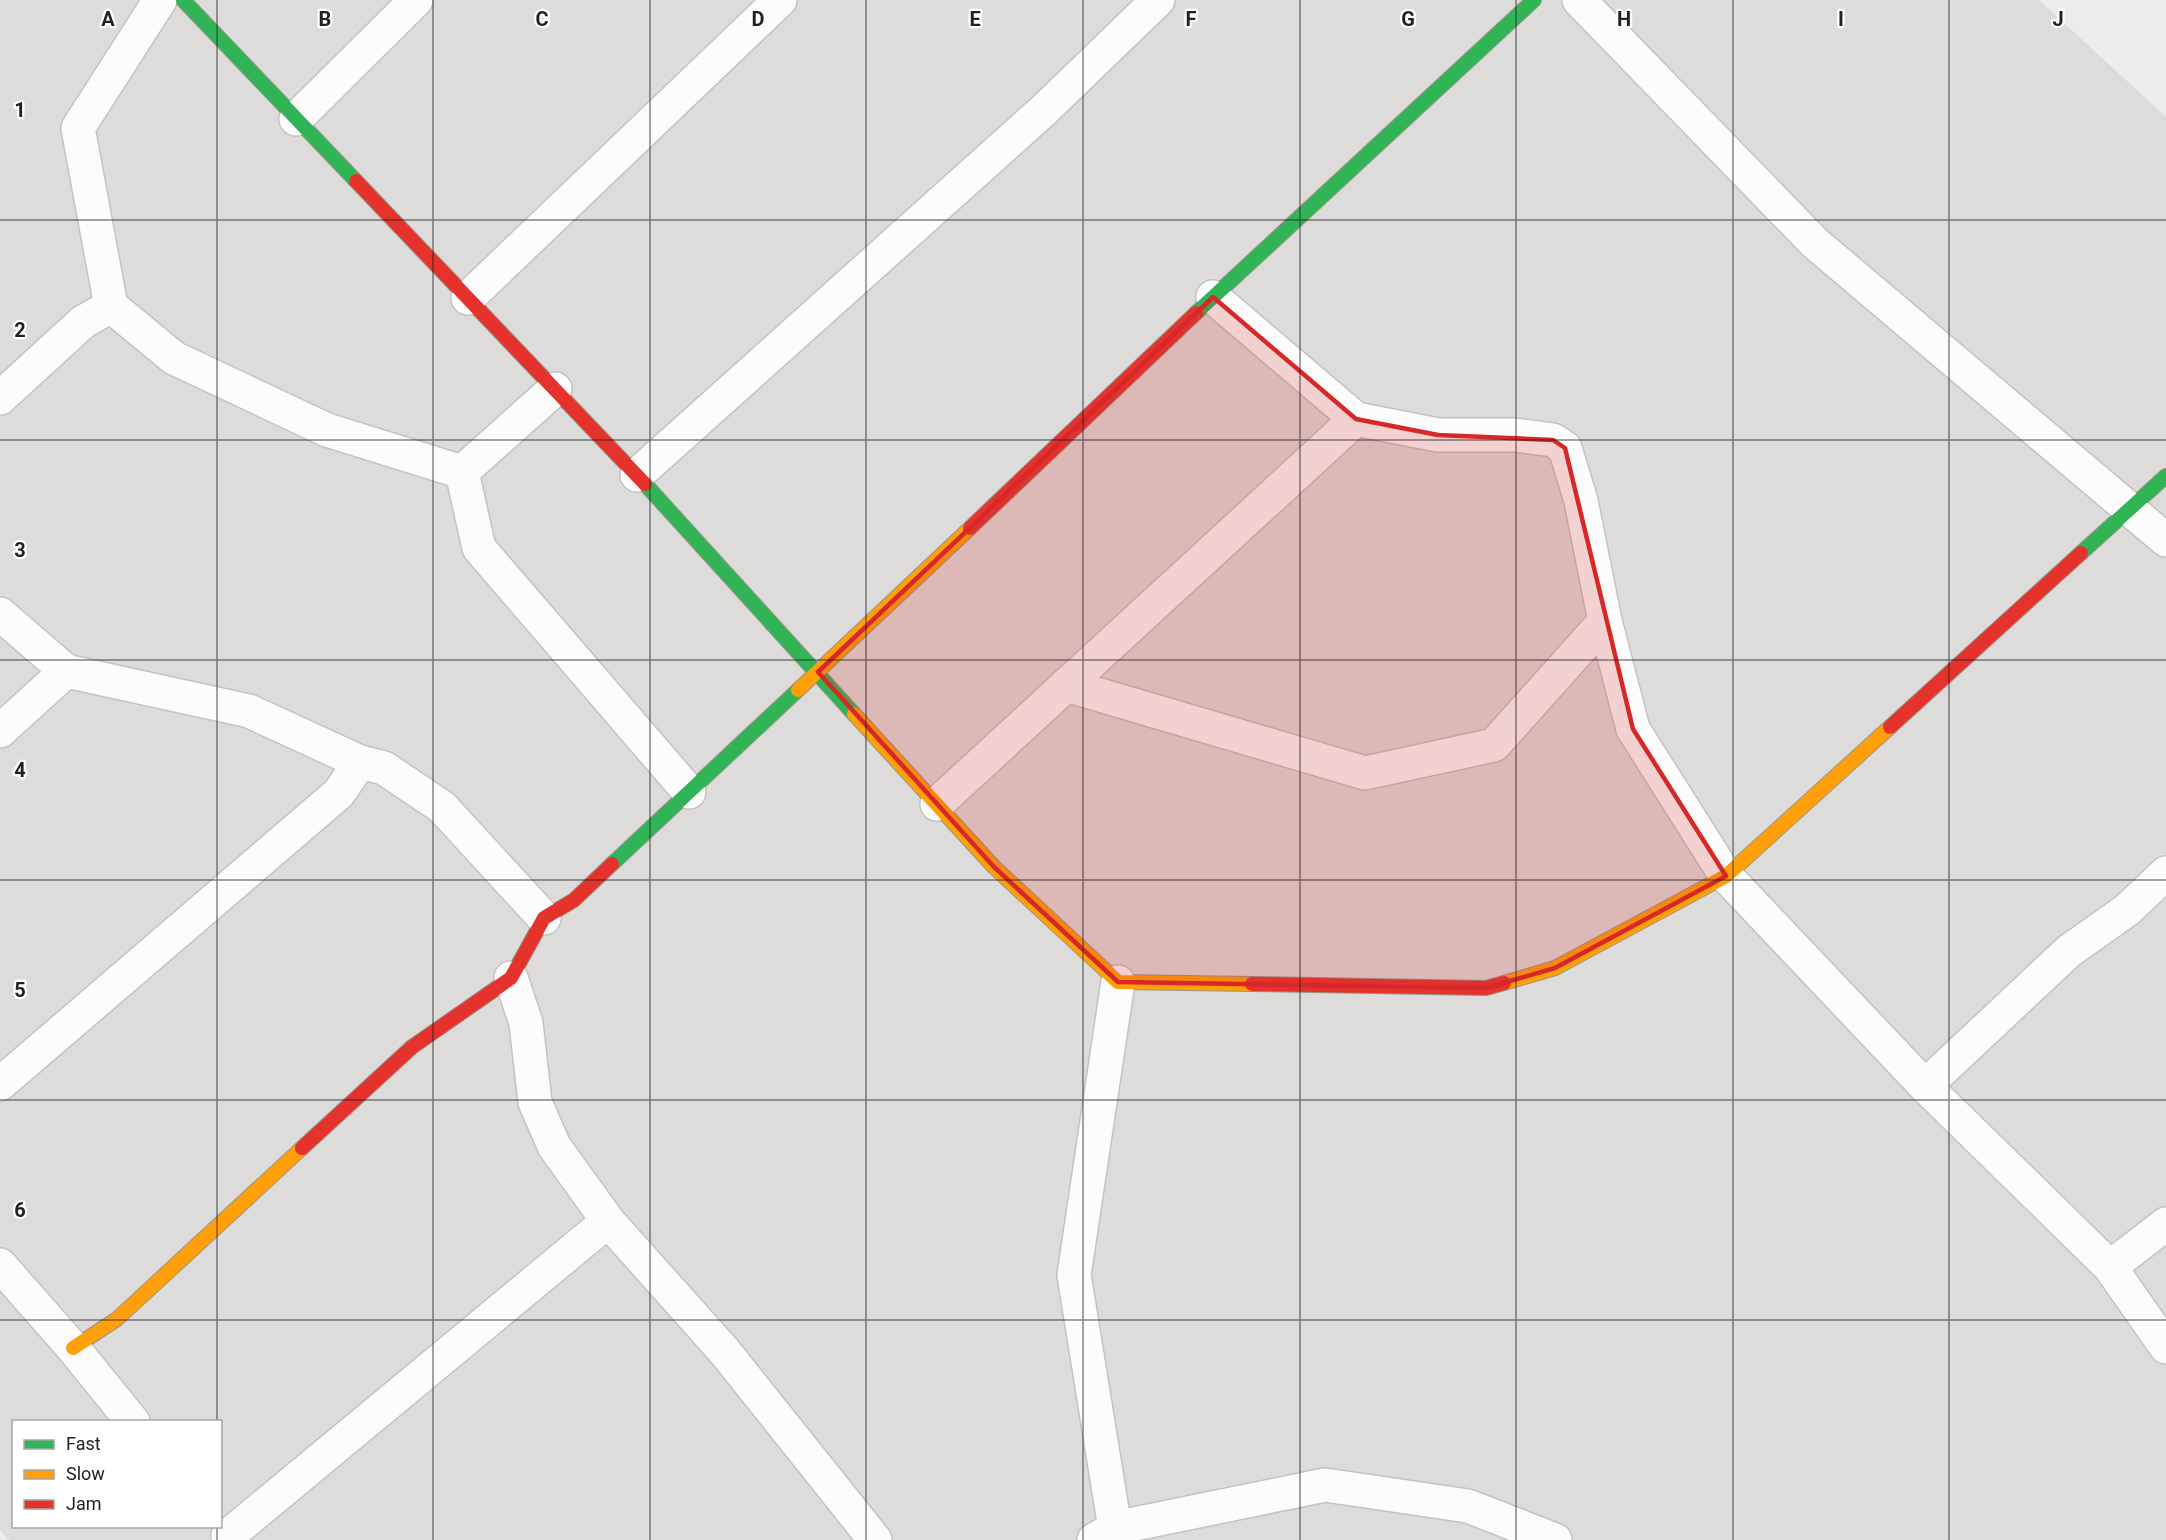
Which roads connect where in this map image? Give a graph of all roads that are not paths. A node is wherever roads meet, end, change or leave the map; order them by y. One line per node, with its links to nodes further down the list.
1 (160, 0): 11 (street)
2 (183, 0): 8 (street)
3 (416, 0): 8 (street)
4 (780, 0): 10 (street)
5 (1158, 0): 16 (street)
6 (1534, 0): 9 (street)
7 (1579, 0): 18 (street)
8 (296, 119): 10 (street)
9 (1214, 297): 14 (street); 23 (street)
10 (468, 298): 12 (street)
11 (111, 306): 13 (street); 15 (street)
12 (555, 389): 15 (street); 16 (street)
13 (0, 398)
14 (1356, 419): 21 (street); 24 (street)
15 (462, 472): 27 (street)
16 (637, 476): 23 (street)
17 (2166, 476): 18 (street)
18 (2129, 510): 19 (street); 30 (street)
19 (2166, 540)
20 (0, 614): 22 (street)
21 (1605, 621): 24 (street); 30 (street)
22 (66, 671): 25 (street); 26 (street)
23 (818, 672): 27 (street); 28 (street)
24 (1066, 685): 28 (street)
25 (0, 731)
26 (360, 762): 31 (street); 34 (street)
27 (690, 792): 31 (street)
28 (937, 804): 33 (street)
29 (2166, 873): 35 (street)
30 (1726, 876): 33 (street); 35 (street)
31 (544, 918): 32 (street)
32 (511, 978): 36 (street); 41 (street)
33 (1118, 982): 44 (street)
34 (0, 1084)
35 (1925, 1086): 39 (street)
36 (608, 1221): 43 (street); 45 (street)
37 (2166, 1224): 39 (street)
38 (0, 1265): 41 (street)
39 (2110, 1267): 40 (street)
40 (2166, 1347)
41 (73, 1348): 42 (street)
42 (132, 1420)
43 (227, 1534)
44 (1105, 1534): 46 (street)
45 (875, 1540)
46 (1556, 1540)

